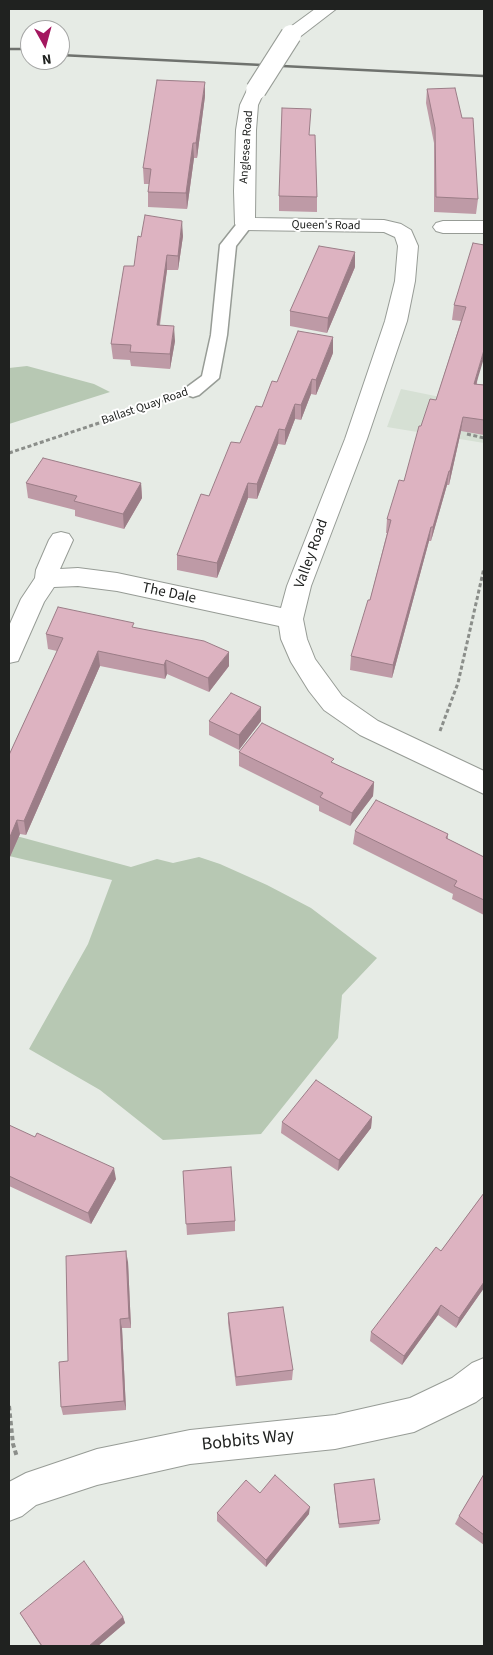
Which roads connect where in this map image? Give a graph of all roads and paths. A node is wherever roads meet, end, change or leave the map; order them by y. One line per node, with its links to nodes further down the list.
1 (326, 9): 2 (street, Anglesea Road, bridge)
2 (245, 224): 5 (street, Queen's Road); 6 (lane, Ballast Quay Road)
3 (443, 227): 4 (street)
4 (484, 228)
5 (404, 234): 13 (street, Valley Road)
6 (193, 391): 9 (path, Ballast Quay Road)
7 (467, 434): 8 (path)
8 (484, 438)
9 (9, 453)
10 (60, 540): 12 (street)
11 (484, 568): 15 (path)
12 (47, 578): 13 (street, The Dale); 14 (street)
13 (291, 619): 15 (street, Valley Road)
14 (9, 654)
15 (417, 750): 16 (street, Valley Road)
16 (484, 783)
17 (484, 1375): 19 (street, Bobbits Way)
18 (9, 1406): 19 (path)
19 (17, 1497)

